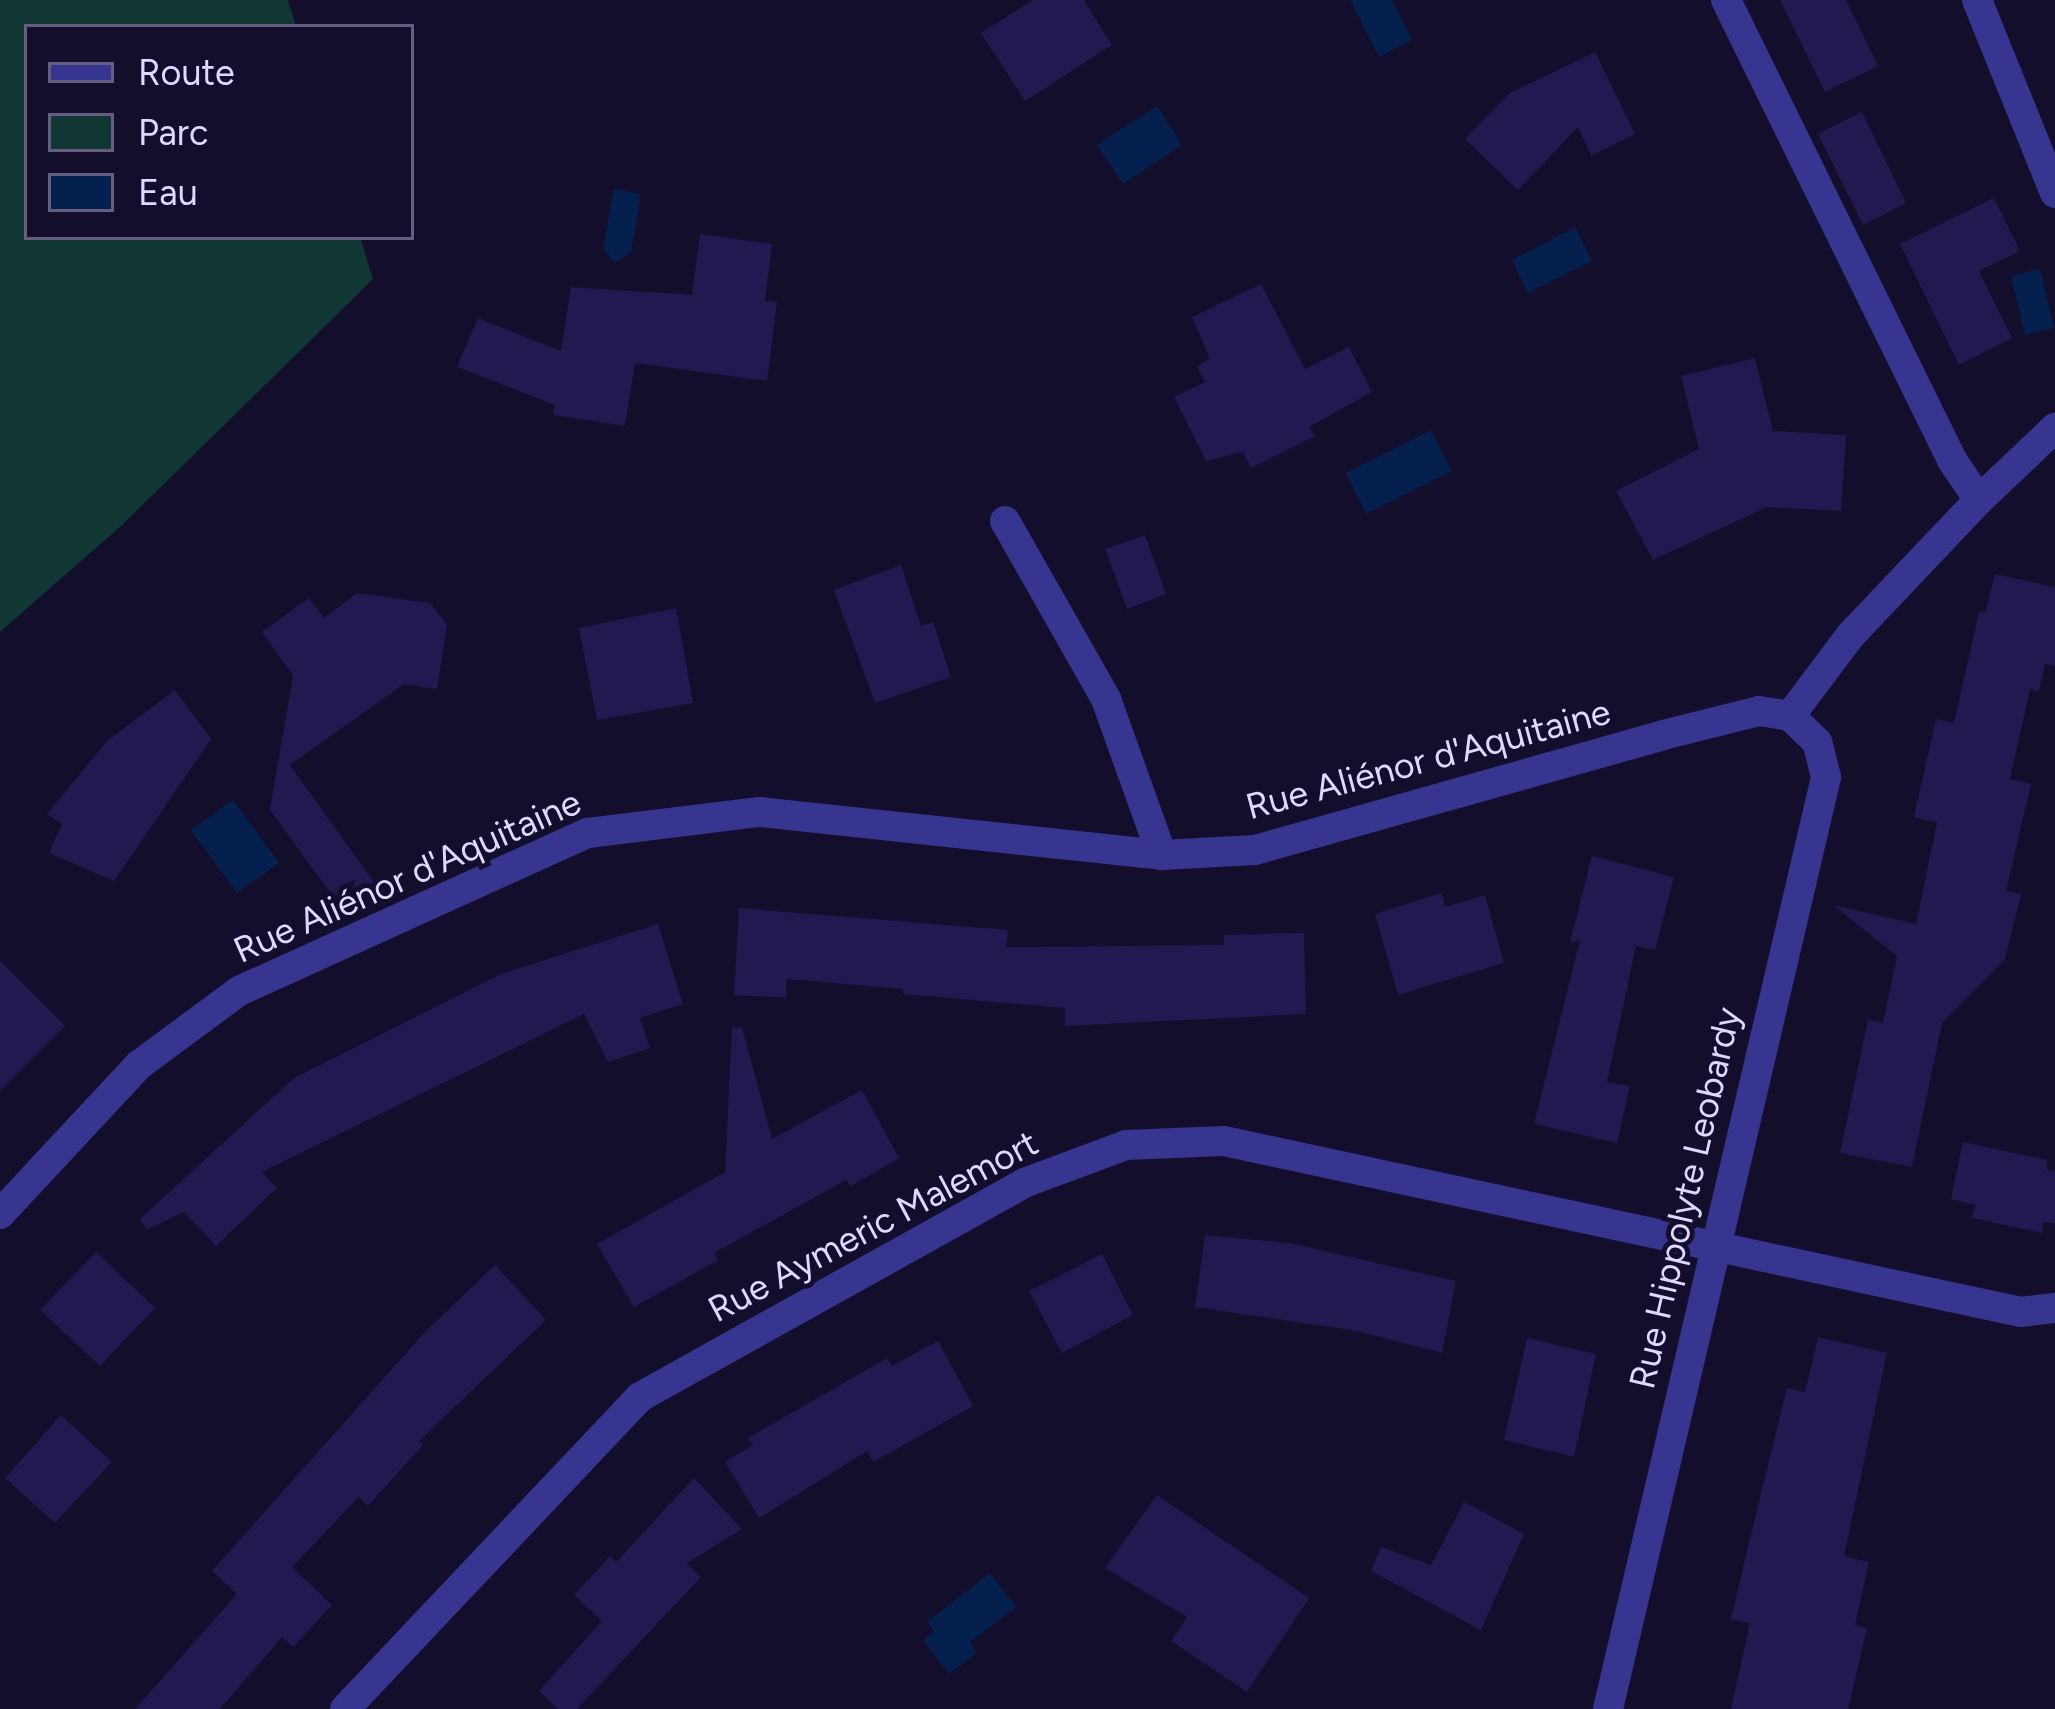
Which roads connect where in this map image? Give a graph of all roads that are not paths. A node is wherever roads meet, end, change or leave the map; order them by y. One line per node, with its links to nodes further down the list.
1 (1726, 0): 5 (street)
2 (1976, 0): 3 (street)
3 (2055, 193)
4 (2055, 428): 5 (street)
5 (1979, 500): 7 (street)
6 (1005, 521): 8 (street)
7 (1790, 716): 8 (street, Rue Aliénor d'Aquitaine); 10 (street, Rue Hippolyte Leobardy)
8 (1162, 855): 9 (street, Rue Aliénor d'Aquitaine)
9 (0, 1214)
10 (1712, 1247): 11 (street, Rue Aymeric Malemort); 12 (street, Rue Aymeric Malemort); 13 (street, Rue Hippolyte Leobardy)
11 (2055, 1308)
12 (345, 1709)
13 (1608, 1709)

